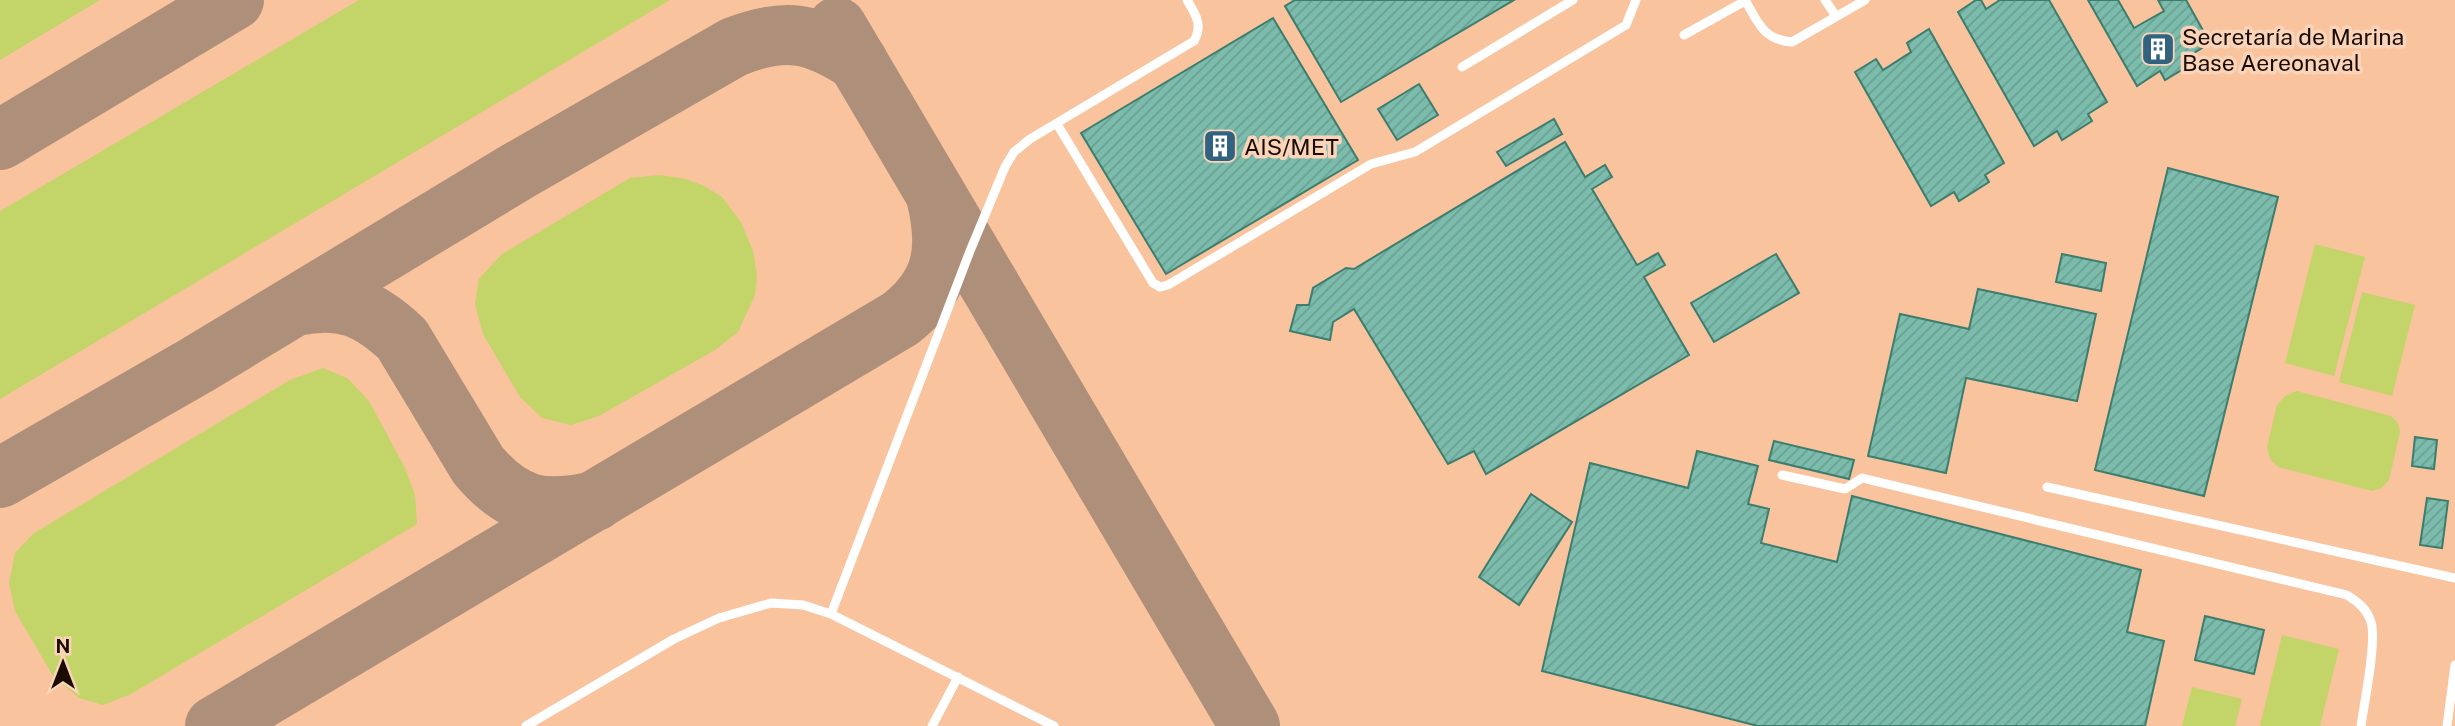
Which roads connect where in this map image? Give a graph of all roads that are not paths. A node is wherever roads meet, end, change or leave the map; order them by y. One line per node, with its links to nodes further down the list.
1 (1187, 0): 10 (lane)
2 (1573, 0): 9 (lane)
3 (1636, 0): 10 (lane)
4 (1745, 0): 7 (lane); 8 (lane)
5 (1825, 0): 7 (lane)
6 (1865, 0): 7 (lane)
7 (1836, 16)
8 (1684, 35)
9 (1462, 67)
10 (1057, 124): 14 (lane)
11 (1782, 475): 20 (lane)
12 (2047, 487): 13 (lane)
13 (2455, 578)
14 (831, 614): 16 (lane); 17 (lane)
15 (2455, 665): 21 (lane)
16 (958, 677): 18 (lane); 19 (lane)
17 (526, 726)
18 (932, 726)
19 (1054, 726)
20 (2361, 726)
21 (2447, 726)

